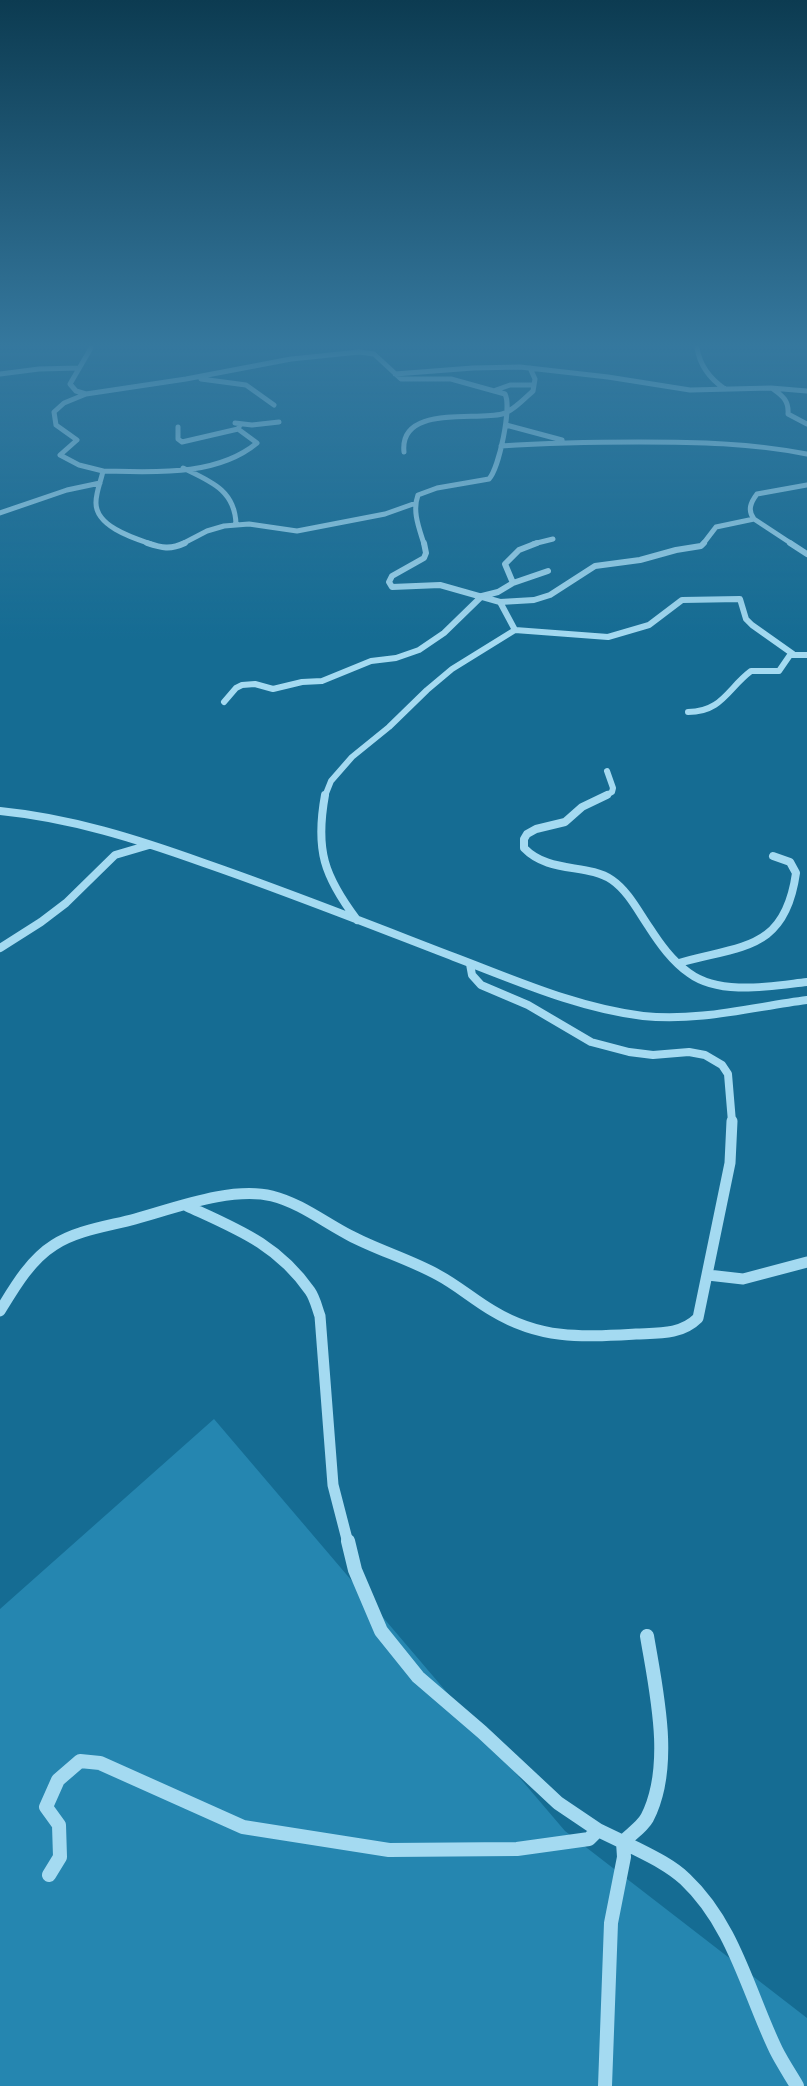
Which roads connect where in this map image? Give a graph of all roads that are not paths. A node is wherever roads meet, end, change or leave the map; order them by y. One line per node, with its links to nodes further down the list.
1 (73, 445): 10 (street)
2 (254, 445): 9 (street)
3 (403, 445): 7 (street)
4 (512, 445): 6 (street)
5 (756, 445): 8 (street)
6 (501, 446): 13 (street)
7 (404, 452)
8 (807, 454)
9 (183, 468): 10 (street); 16 (street)
10 (103, 471): 11 (street)
11 (100, 483): 14 (street); 16 (street)
12 (807, 485): 15 (street)
13 (416, 503): 16 (street); 21 (street)
14 (0, 513)
15 (754, 519): 18 (street); 22 (street)
16 (236, 524)
17 (553, 539): 20 (street)
18 (807, 554)
19 (548, 570): 20 (street)
20 (512, 583): 21 (street)
21 (482, 596): 22 (street); 26 (street)
22 (500, 602): 23 (street)
23 (515, 630): 24 (street); 32 (street)
24 (794, 654): 25 (street); 27 (street)
25 (807, 654)
26 (224, 702)
27 (688, 712)
28 (606, 771): 35 (street)
29 (0, 811): 30 (street)
30 (152, 844): 32 (street); 33 (street)
31 (773, 856): 35 (street)
32 (357, 920): 34 (street)
33 (0, 948)
34 (470, 964): 37 (street); 40 (street)
35 (679, 964): 36 (street)
36 (807, 982)
37 (807, 1000)
38 (187, 1206): 40 (street); 41 (street); 43 (street)
39 (807, 1262): 40 (street)
40 (708, 1275)
41 (0, 1311)
42 (647, 1636): 44 (street)
43 (598, 1830): 44 (street); 45 (street)
44 (623, 1842): 46 (street); 47 (street)
45 (49, 1875)
46 (605, 2086)
47 (797, 2086)

